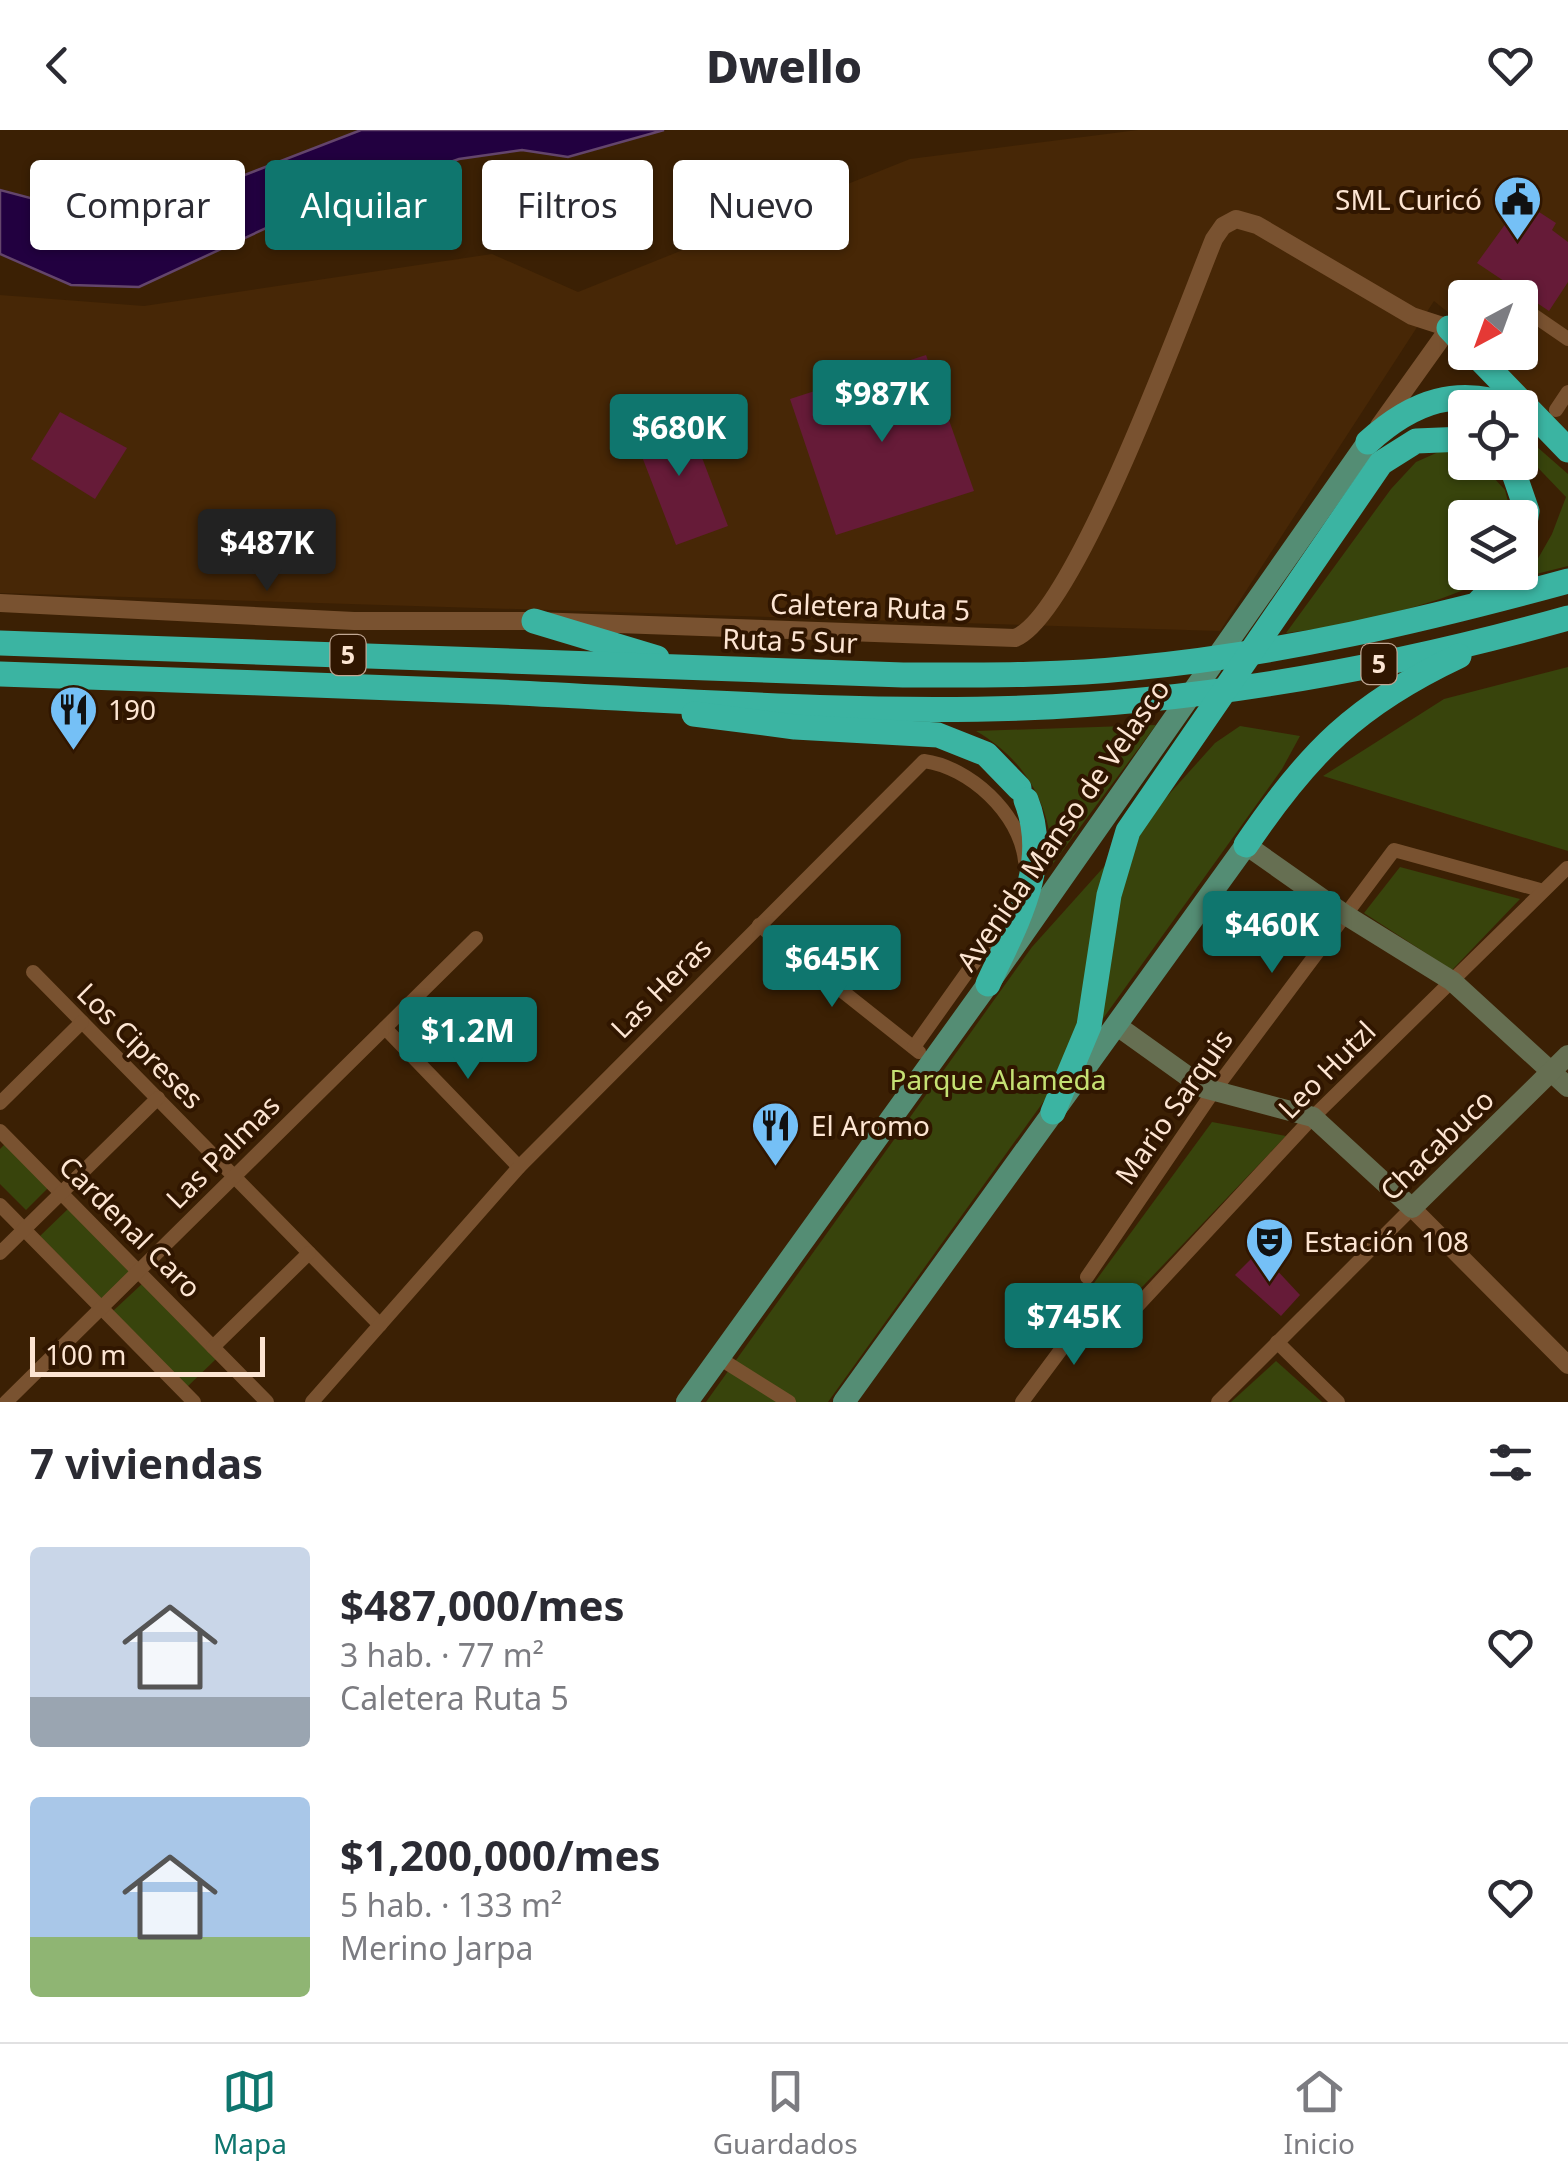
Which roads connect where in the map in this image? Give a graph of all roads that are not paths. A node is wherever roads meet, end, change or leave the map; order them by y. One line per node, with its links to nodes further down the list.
1 (1412, 316): 3 (street, Caletera Ruta 5); 6 (street); 21 (street, Caletera Ruta 5)
2 (1538, 318): 5 (street)
3 (1448, 324)
4 (1448, 338): 6 (street, Avenida Manso de Velasco)
5 (1568, 339)
6 (1427, 358): 14 (street, Avenida Manso de Velasco)
7 (1491, 370): 8 (highway)
8 (1511, 390)
9 (1568, 392): 11 (street)
10 (1448, 398): 14 (highway)
11 (1538, 408)
12 (1538, 418): 15 (highway)
13 (1448, 439): 36 (highway)
14 (1368, 442): 35 (main road, Avenida Manso de Velasco)
15 (1568, 450)
16 (1568, 582): 19 (highway, Ruta 5 Sur / 5)
17 (1494, 590): 19 (highway)
18 (0, 603): 21 (street, Caletera Ruta 5)
19 (1452, 613): 24 (highway, Ruta 5 Sur / 5)
20 (1568, 618): 22 (highway, 5)
21 (534, 621): 24 (highway)
22 (1502, 636): 26 (highway, 5); 27 (highway)
23 (0, 643): 24 (highway, Ruta 5 Sur / 5)
24 (696, 668)
25 (0, 674): 26 (highway, 5)
26 (580, 696): 35 (highway)
27 (1246, 845): 30 (main road); 38 (main road)
28 (1567, 868): 29 (street, Leo Hutzl)
29 (1540, 890): 30 (street, Mario Sarquis); 34 (street, Leo Hutzl)
30 (1344, 914): 34 (main road); 44 (street, Mario Sarquis)
31 (759, 925): 40 (street); 40 (street, Las Heras); 50 (street, Las Heras)
32 (476, 938): 39 (street, Las Palmas)
33 (34, 972): 37 (street, Los Cipreses)
34 (1452, 980): 42 (main road); 48 (street, Leo Hutzl)
35 (988, 984): 40 (main road, Avenida Manso de Velasco)
36 (1092, 1008): 38 (highway); 47 (highway)
37 (82, 1022): 45 (street, Los Cipreses); 46 (street)
38 (1116, 1025): 44 (main road); 47 (main road)
39 (385, 1028): 50 (street); 51 (street, Las Palmas)
40 (922, 1055): 66 (main road, Avenida Manso de Velasco)
41 (1568, 1055): 42 (main road, Chacabuco)
42 (1552, 1071): 43 (main road); 54 (main road, Chacabuco)
43 (1568, 1088)
44 (1213, 1092): 48 (main road); 59 (street, Mario Sarquis)
45 (158, 1098): 51 (street, Los Cipreses); 52 (street)
46 (0, 1103)
47 (1053, 1112): 74 (main road)
48 (1313, 1117): 54 (main road); 62 (street, Leo Hutzl)
49 (0, 1131): 52 (street, Cardenal Caro)
50 (519, 1166): 63 (street, Las Heras)
51 (234, 1177): 56 (street, Los Cipreses); 58 (street, Las Palmas)
52 (61, 1193): 55 (street); 58 (street, Cardenal Caro)
53 (0, 1204): 55 (street)
54 (1412, 1208): 64 (street, Chacabuco); 67 (street)
55 (24, 1229): 57 (street); 60 (street)
56 (309, 1252): 63 (street, Los Cipreses); 65 (street)
57 (0, 1254)
58 (138, 1271): 60 (street, Las Palmas); 65 (street, Cardenal Caro)
59 (1087, 1276)
60 (101, 1308): 68 (street); 69 (street, Las Palmas)
61 (1092, 1308): 75 (street)
62 (1130, 1314)
63 (380, 1325): 71 (street, Las Heras)
64 (1277, 1342): 76 (street, Chacabuco); 77 (street)
65 (213, 1347): 70 (street, Cardenal Caro)
66 (719, 1358): 72 (main road, Avenida Manso de Velasco); 73 (street)
67 (1568, 1365)
68 (185, 1399)
69 (4, 1400)
70 (267, 1402)
71 (312, 1402)
72 (687, 1402)
73 (789, 1402)
74 (844, 1402)
75 (1022, 1402)
76 (1218, 1402)
77 (1338, 1402)

